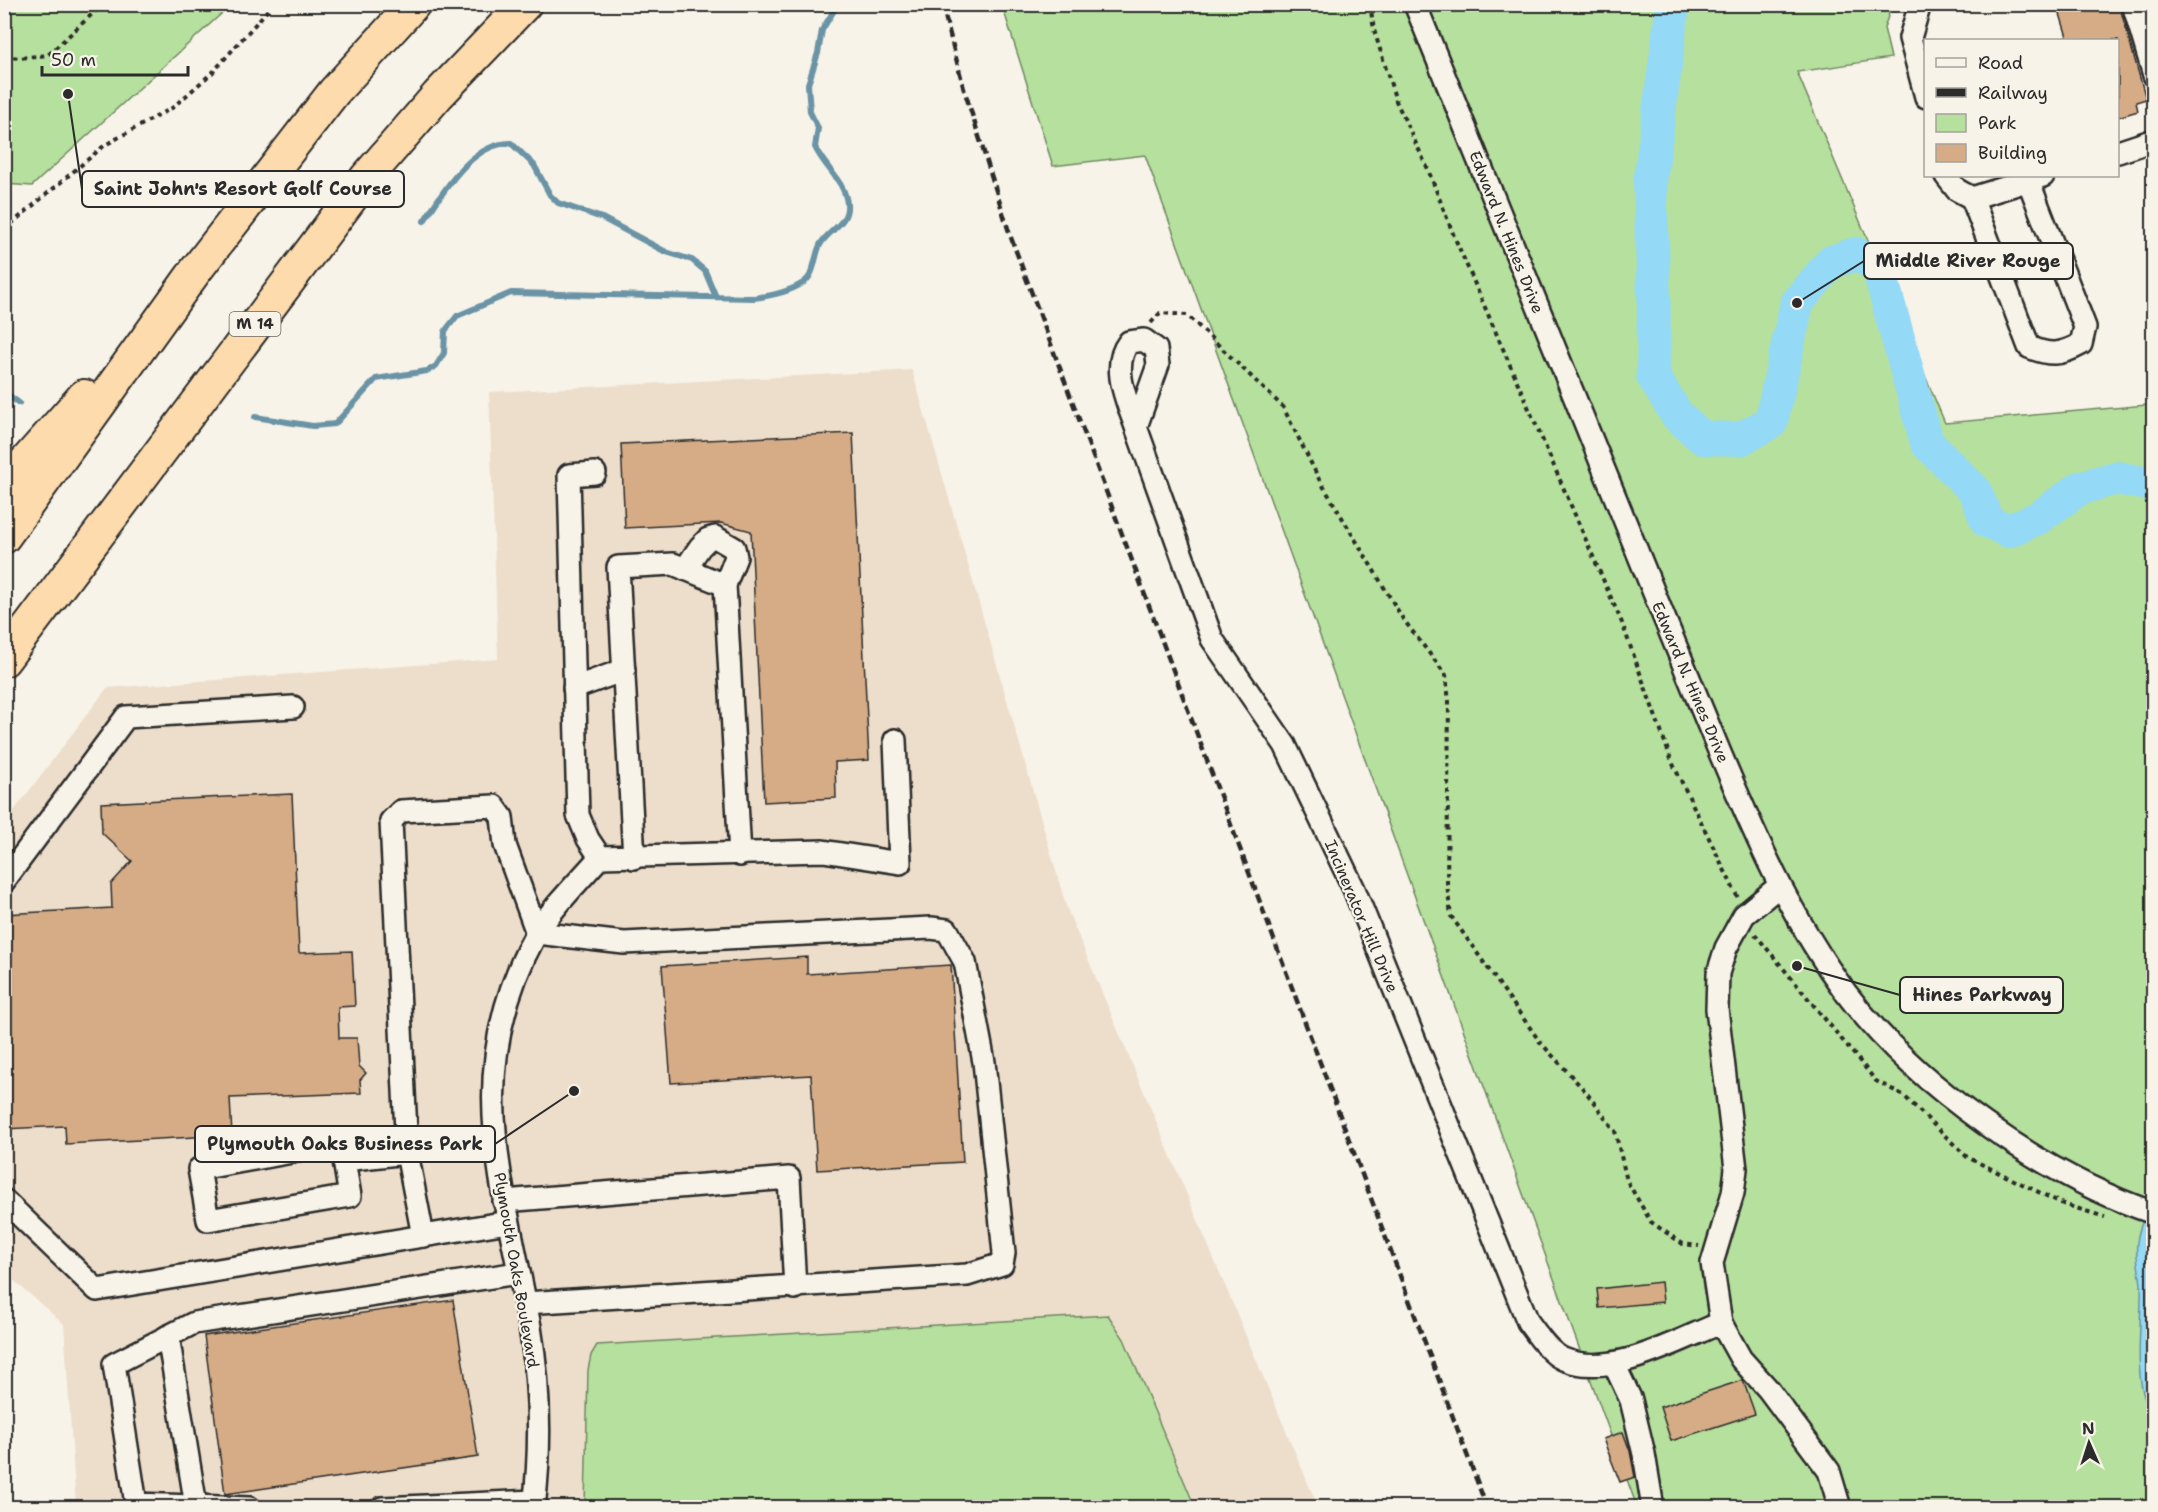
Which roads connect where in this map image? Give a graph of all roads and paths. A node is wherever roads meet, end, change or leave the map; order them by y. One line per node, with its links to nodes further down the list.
1 (103, 4): 8 (path)
2 (273, 4): 16 (path)
3 (414, 4): 17 (highway)
4 (525, 4): 25 (highway, M 14)
5 (1415, 4): 34 (street, Edward N. Hines Drive)
6 (1920, 4): 10 (street)
7 (2133, 4): 9 (street)
8 (4, 56)
9 (2154, 75)
10 (1924, 90)
11 (2154, 140): 12 (street)
12 (2119, 152)
13 (1947, 177): 15 (street)
14 (2036, 178): 15 (street); 15 (street)
15 (1972, 198)
16 (4, 230)
17 (196, 270): 21 (highway); 22 (highway)
18 (1135, 342): 19 (street, Incinerator Hill Drive); 19 (street); 43 (path)
19 (1136, 427): 49 (street, Incinerator Hill Drive)
20 (595, 473): 27 (street)
21 (4, 486)
22 (4, 537)
23 (685, 568): 24 (street); 24 (street); 26 (street)
24 (725, 585): 30 (street)
25 (4, 660)
26 (624, 670): 27 (street); 32 (street)
27 (573, 688): 31 (street)
28 (293, 707): 33 (street)
29 (895, 740): 30 (street)
30 (740, 855): 32 (street)
31 (600, 857): 32 (street); 35 (street, Plymouth Oaks Boulevard)
32 (634, 858)
33 (4, 881)
34 (1779, 886): 40 (street, Edward N. Hines Drive); 43 (street)
35 (537, 933): 36 (street); 39 (street, Plymouth Oaks Boulevard); 45 (street)
36 (407, 1153): 37 (street); 42 (street)
37 (344, 1160): 37 (street)
38 (4, 1200): 42 (street)
39 (504, 1200): 41 (street, Plymouth Oaks Boulevard); 45 (street)
40 (2148, 1211)
41 (508, 1222): 42 (street); 44 (street, Plymouth Oaks Boulevard)
42 (423, 1236)
43 (1719, 1241): 47 (street)
44 (518, 1273): 46 (street, Plymouth Oaks Boulevard); 48 (street)
45 (795, 1288): 46 (street)
46 (525, 1303): 50 (street, Plymouth Oaks Boulevard)
47 (1721, 1323): 49 (street, Incinerator Hill Drive); 55 (street)
48 (168, 1336): 51 (street); 51 (street)
49 (1614, 1364): 54 (street)
50 (535, 1504): 53 (street)
51 (196, 1506): 52 (street)
52 (250, 1508)
53 (382, 1508)
54 (1653, 1508)
55 (1840, 1508)

